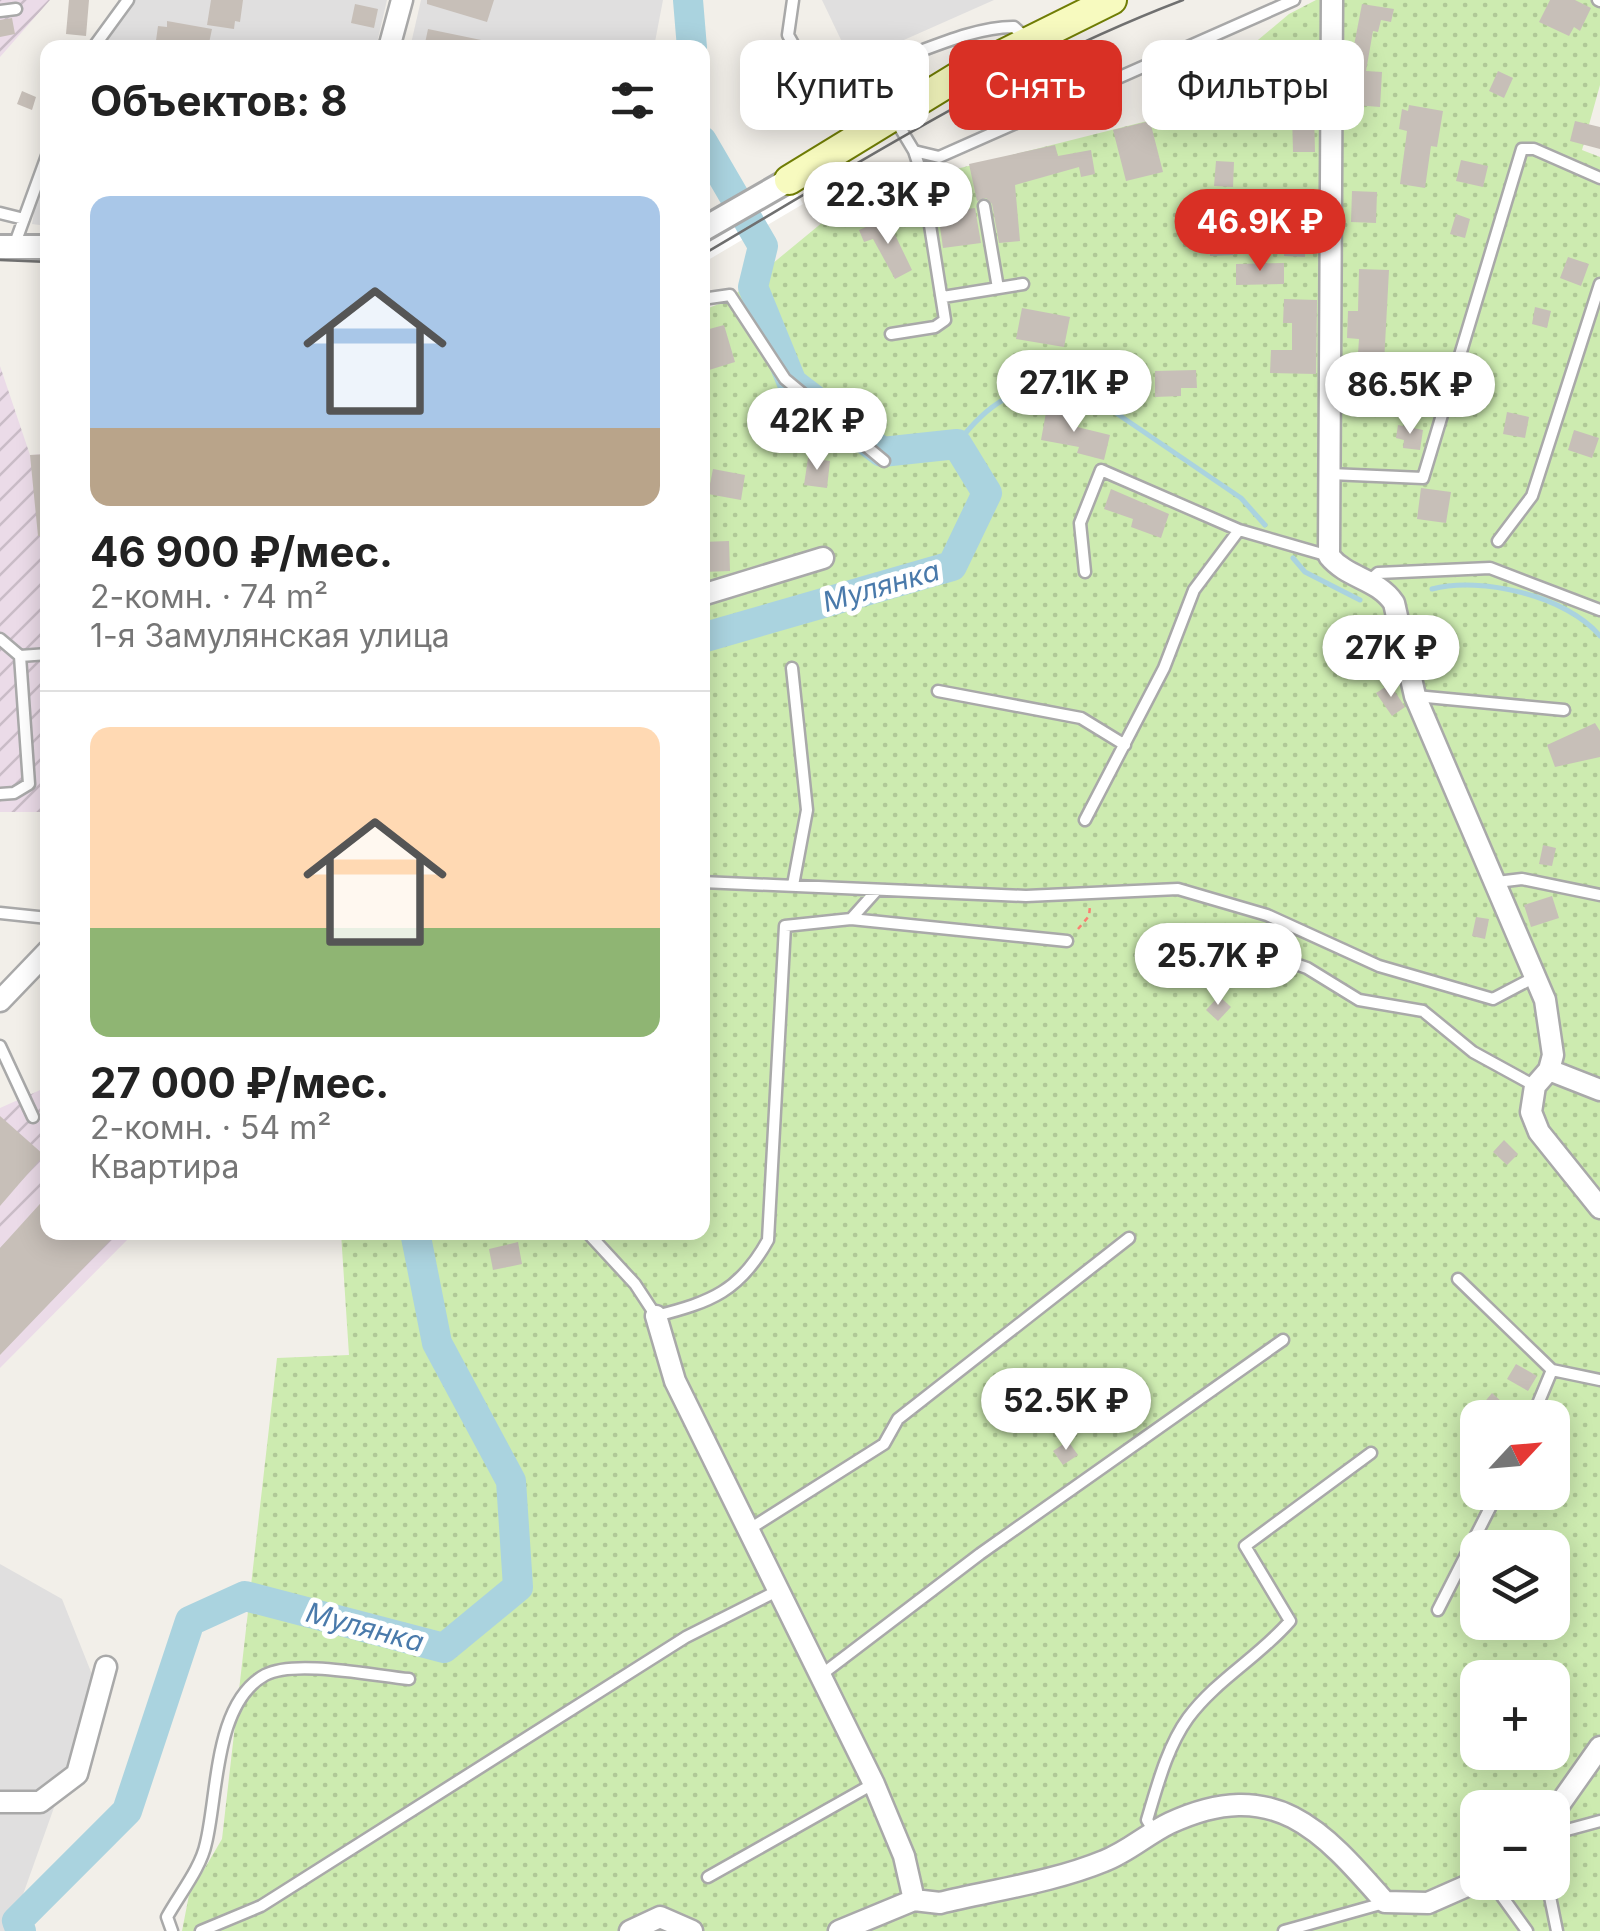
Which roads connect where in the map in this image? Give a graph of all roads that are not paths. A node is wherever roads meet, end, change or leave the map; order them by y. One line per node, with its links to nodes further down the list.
1 (128, 0): 10 (lane)
2 (402, 0): 11 (street)
3 (794, 0): 9 (lane)
4 (1112, 0): 9 (main road)
5 (1294, 0): 15 (lane)
6 (1332, 0): 32 (street)
7 (16, 9): 8 (lane)
8 (0, 11)
9 (1027, 38): 12 (main road)
10 (99, 40)
11 (392, 40)
12 (929, 95)
13 (869, 130): 18 (main road)
14 (901, 130): 15 (lane)
15 (914, 151): 29 (lane)
16 (40, 175): 21 (lane)
17 (1600, 178): 32 (lane)
18 (789, 180): 22 (street)
19 (984, 206): 27 (lane)
20 (0, 213): 21 (lane)
21 (24, 219): 23 (lane)
22 (710, 225)
23 (7, 247): 24 (street)
24 (40, 247)
25 (1023, 284): 27 (lane)
26 (1600, 284): 34 (lane)
27 (998, 288): 29 (lane)
28 (710, 296): 31 (lane)
29 (942, 297): 30 (lane)
30 (892, 334)
31 (884, 461)
32 (1330, 474): 35 (street)
33 (1239, 530): 35 (lane); 37 (lane); 48 (lane)
34 (1498, 541)
35 (1329, 556): 38 (street)
36 (823, 558): 39 (street)
37 (1085, 572)
38 (1370, 580): 40 (lane); 46 (street)
39 (710, 593)
40 (1600, 610)
41 (0, 639): 43 (lane)
42 (40, 655): 43 (lane)
43 (20, 656): 49 (lane)
44 (792, 668): 53 (lane)
45 (938, 691): 48 (lane)
46 (1416, 696): 47 (lane); 52 (street)
47 (1564, 710)
48 (1125, 745): 50 (lane)
49 (0, 794)
50 (1085, 820)
51 (710, 882): 53 (lane)
52 (1497, 882): 55 (lane); 62 (street)
53 (793, 885): 54 (lane)
54 (876, 890): 58 (lane); 62 (lane)
55 (1600, 895)
56 (0, 913): 57 (lane)
57 (40, 917)
58 (851, 919): 59 (lane); 72 (lane)
59 (1066, 941)
60 (1256, 950): 65 (lane)
61 (40, 959): 63 (street)
62 (1536, 976): 65 (street)
63 (0, 1001)
64 (0, 1046): 67 (lane)
65 (1542, 1078): 66 (street); 68 (street)
66 (1600, 1090)
67 (33, 1117)
68 (1600, 1208)
69 (1130, 1238): 79 (lane)
70 (594, 1240): 72 (lane)
71 (1458, 1278): 74 (lane)
72 (656, 1316): 79 (street)
73 (1282, 1340): 83 (lane)
74 (1552, 1370): 75 (lane); 76 (lane)
75 (1600, 1380)
76 (1540, 1400)
77 (1371, 1452): 91 (lane)
78 (1489, 1510): 81 (lane)
79 (746, 1531): 80 (street)
80 (776, 1590): 83 (street); 99 (lane)
81 (1438, 1610)
82 (106, 1667): 88 (street)
83 (821, 1675): 86 (street)
84 (409, 1679): 98 (lane)
85 (1600, 1747): 87 (street)
86 (874, 1784): 92 (lane); 94 (street)
87 (1569, 1790)
88 (0, 1802)
89 (1600, 1821): 90 (lane)
90 (1570, 1829)
91 (1155, 1832): 94 (street); 97 (street)
92 (708, 1877)
93 (1460, 1889): 97 (street)
94 (914, 1900): 102 (street)
95 (1505, 1900): 104 (lane)
96 (1551, 1900): 105 (lane)
97 (1385, 1902): 103 (lane)
98 (172, 1931)
99 (201, 1931)
100 (630, 1931): 101 (street)
101 (692, 1931)
102 (839, 1931)
103 (1284, 1931)
104 (1527, 1931)
105 (1558, 1931)

